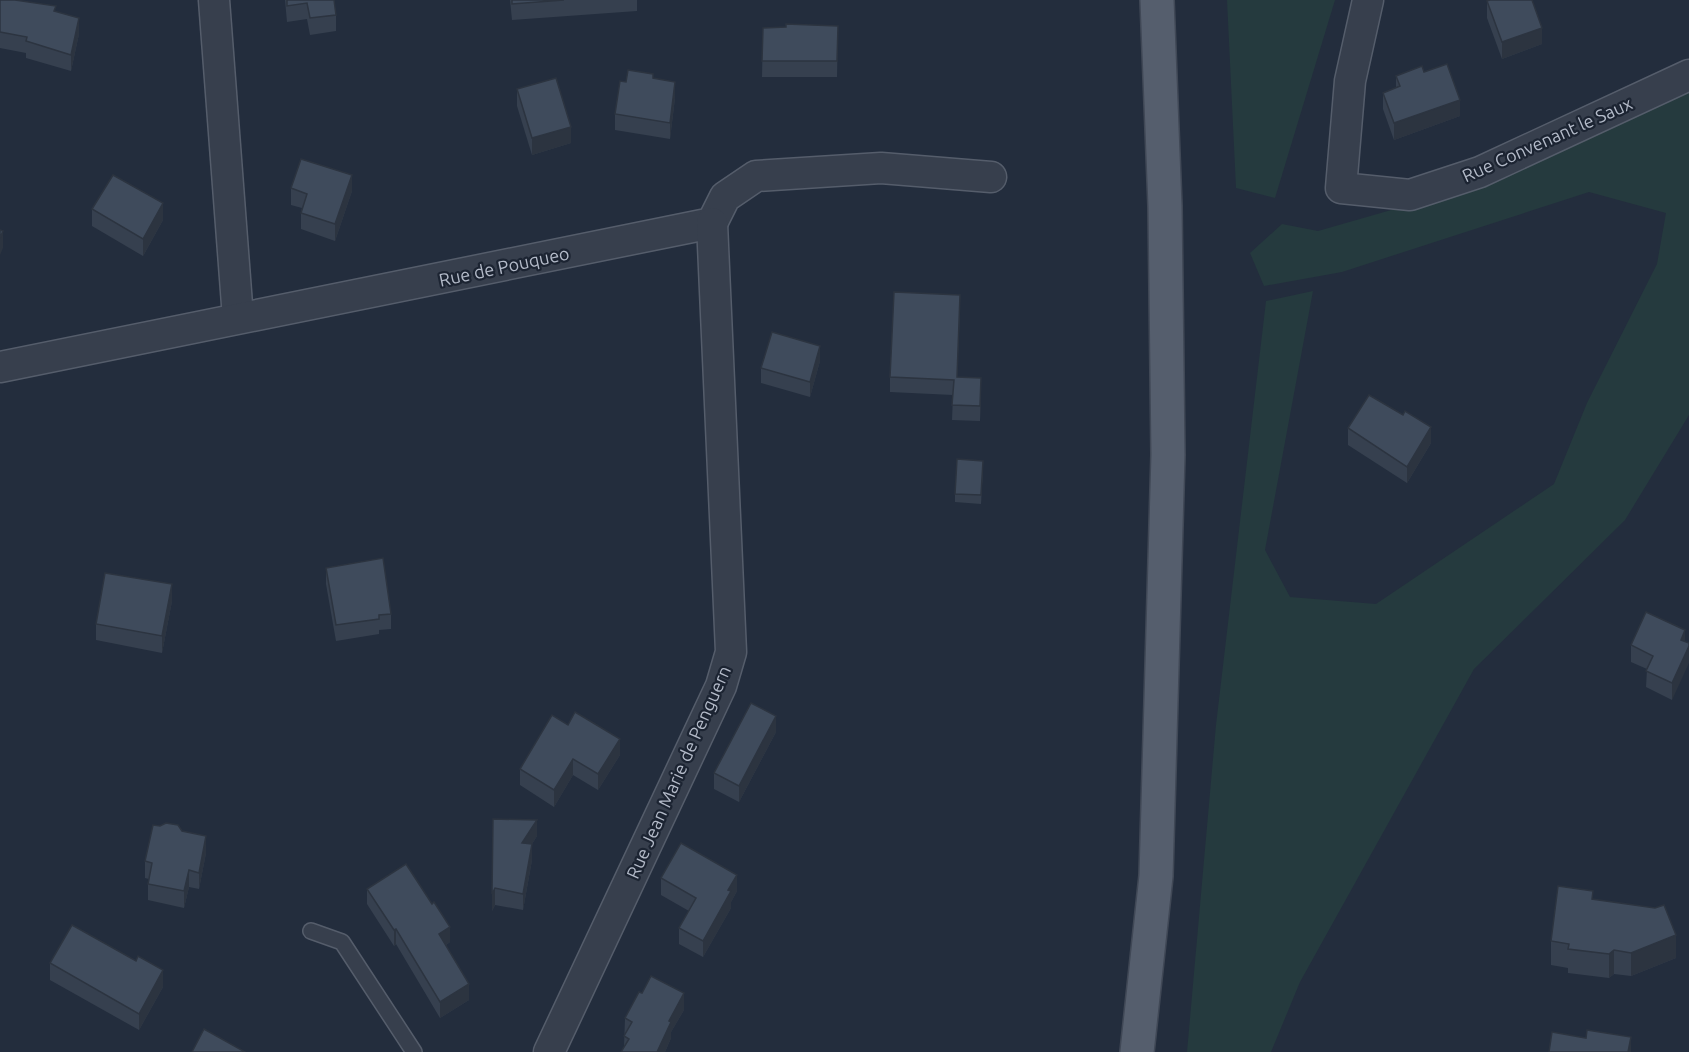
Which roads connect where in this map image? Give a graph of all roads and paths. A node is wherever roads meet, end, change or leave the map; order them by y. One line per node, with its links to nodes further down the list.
1 (214, 0): 7 (street)
2 (1157, 0): 12 (main road)
3 (1368, 0): 4 (street, Rue Convenant le Saux)
4 (1689, 75)
5 (991, 177): 6 (street)
6 (712, 223): 7 (street, Rue de Pouqueo); 11 (street, Rue Jean Marie de Penguern)
7 (238, 318): 8 (street, Rue de Pouqueo)
8 (0, 367)
9 (311, 931): 10 (lane)
10 (414, 1052)
11 (549, 1052)
12 (1137, 1052)

